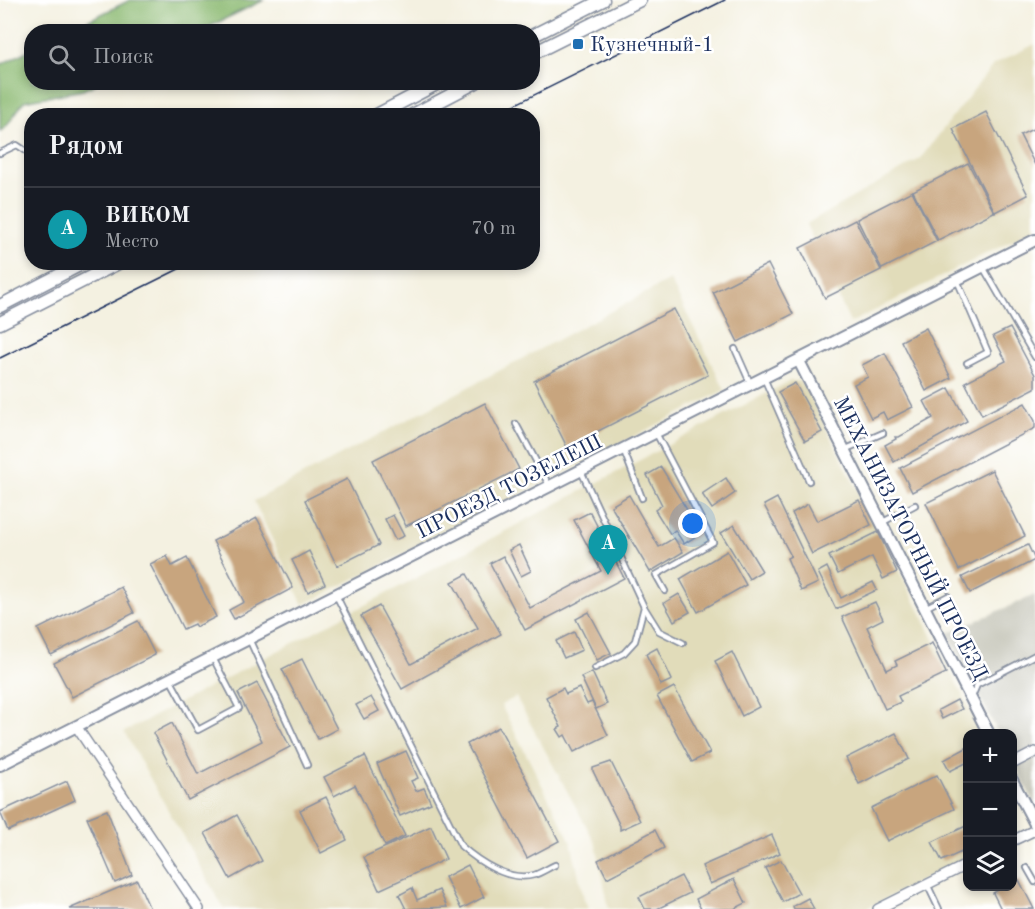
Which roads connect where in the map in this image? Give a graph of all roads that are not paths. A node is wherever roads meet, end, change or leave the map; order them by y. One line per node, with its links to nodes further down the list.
1 (603, 0): 3 (main road)
2 (640, 0): 4 (main road)
3 (540, 32)
4 (540, 50)
5 (425, 90): 7 (main road)
6 (461, 90): 8 (main road)
7 (390, 108)
8 (426, 108)
9 (24, 150): 10 (lane)
10 (0, 153)
11 (1035, 240): 12 (street, ПРОЕЗД ТОЗЕЛЕШ)
12 (983, 267): 15 (street, ПРОЕЗД ТОЗЕЛЕШ); 19 (lane)
13 (70, 270): 16 (main road)
14 (104, 270): 17 (main road)
15 (957, 280): 20 (street, ПРОЕЗД ТОЗЕЛЕШ); 21 (lane)
16 (0, 306)
17 (0, 323)
18 (735, 349): 23 (lane)
19 (1035, 357)
20 (799, 361): 22 (street, ПРОЕЗД ТОЗЕЛЕШ); 28 (street, МЕХАНИЗАТОРНЫЙ ПРОЕЗД)
21 (967, 363)
22 (764, 378): 23 (street, ПРОЕЗД ТОЗЕЛЕШ); 30 (lane)
23 (751, 385): 25 (street, ПРОЕЗД ТОЗЕЛЕШ)
24 (516, 424): 31 (lane)
25 (656, 433): 27 (street, ПРОЕЗД ТОЗЕЛЕШ); 35 (lane)
26 (883, 433): 28 (lane)
27 (623, 450): 29 (street, ПРОЕЗД ТОЗЕЛЕШ); 32 (lane)
28 (844, 450): 34 (street, МЕХАНИЗАТОРНЫЙ ПРОЕЗД)
29 (581, 471): 31 (street, ПРОЕЗД ТОЗЕЛЕШ); 38 (lane)
30 (809, 482)
31 (550, 487): 36 (street, ПРОЕЗД ТОЗЕЛЕШ)
32 (642, 498)
33 (915, 506): 34 (lane)
34 (882, 523): 39 (street, МЕХАНИЗАТОРНЫЙ ПРОЕЗД)
35 (665, 591)
36 (336, 595): 40 (street, ПРОЕЗД ТОЗЕЛЕШ); 57 (lane)
37 (948, 596): 39 (lane)
38 (644, 607): 41 (lane); 44 (lane)
39 (925, 608): 46 (street, МЕХАНИЗАТОРНЫЙ ПРОЕЗД)
40 (249, 639): 43 (street, ПРОЕЗД ТОЗЕЛЕШ); 52 (lane)
41 (683, 644)
42 (1035, 655): 46 (lane)
43 (213, 657): 45 (street, ПРОЕЗД ТОЗЕЛЕШ); 45 (lane)
44 (595, 668)
45 (170, 679): 47 (street, ПРОЕЗД ТОЗЕЛЕШ)
46 (971, 698): 48 (street, МЕХАНИЗАТОРНЫЙ ПРОЕЗД)
47 (76, 726): 51 (street, ПРОЕЗД ТОЗЕЛЕШ); 63 (street)
48 (986, 729)
49 (1035, 752): 50 (street)
50 (1017, 761)
51 (0, 765)
52 (307, 765)
53 (1014, 783): 54 (street)
54 (1035, 824)
55 (1035, 830): 56 (street)
56 (1017, 839)
57 (555, 864)
58 (963, 866): 61 (street)
59 (1027, 868): 60 (lane)
60 (1035, 882)
61 (927, 884): 62 (street); 65 (lane)
62 (897, 905): 64 (street)
63 (199, 909)
64 (878, 909)
65 (939, 909)

